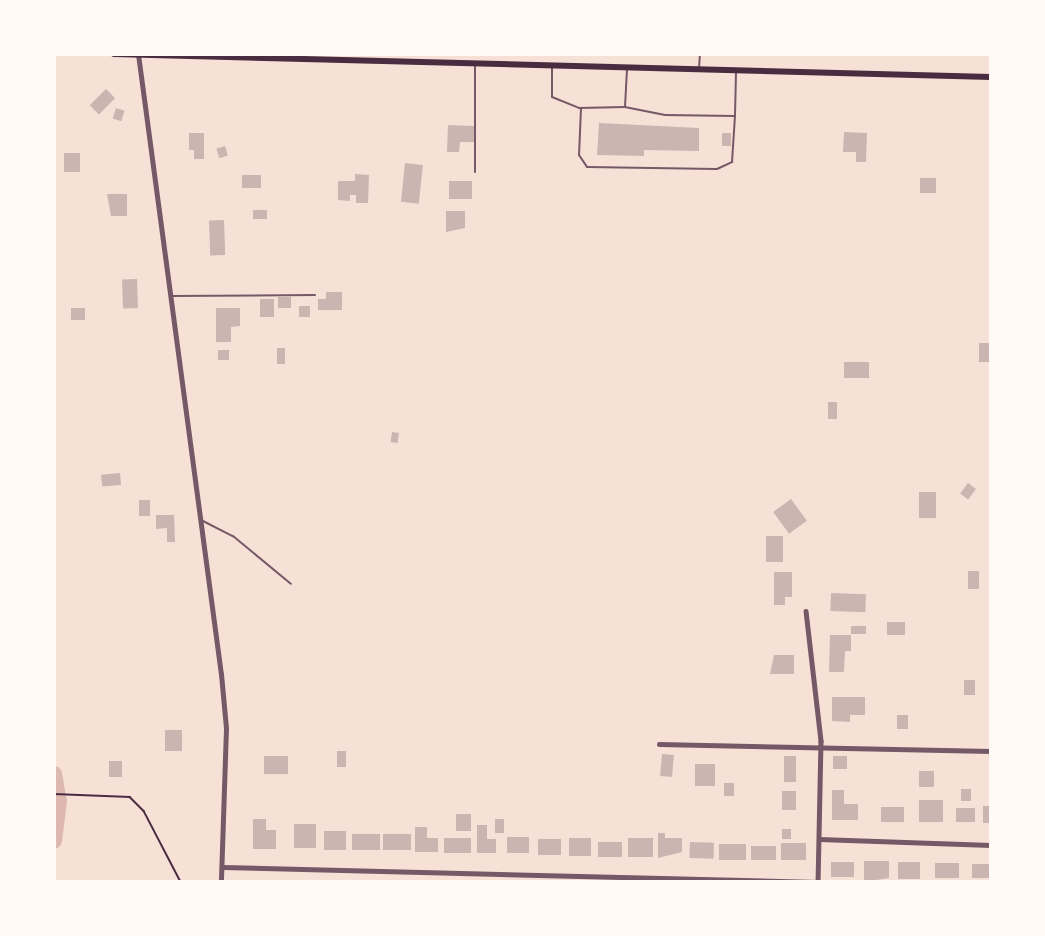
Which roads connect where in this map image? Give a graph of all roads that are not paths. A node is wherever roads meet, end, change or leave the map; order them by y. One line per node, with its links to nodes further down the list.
1 (114, 54): 2 (main road)
2 (138, 54): 4 (main road); 15 (street)
3 (700, 54): 7 (lane)
4 (475, 65): 5 (main road); 13 (lane)
5 (552, 67): 6 (main road); 10 (lane)
6 (627, 68): 7 (main road); 11 (lane)
7 (699, 70): 8 (main road)
8 (736, 71): 9 (main road); 12 (lane)
9 (991, 77)
10 (581, 108): 11 (lane); 12 (lane)
11 (625, 108): 12 (lane)
12 (735, 116)
13 (475, 172)
14 (315, 295): 15 (lane)
15 (171, 296): 16 (street)
16 (201, 520): 17 (lane); 24 (street)
17 (291, 584)
18 (806, 611): 20 (street)
19 (659, 744): 20 (street)
20 (820, 749): 21 (street); 22 (street)
21 (991, 751)
22 (819, 839): 23 (street); 27 (street)
23 (991, 844)
24 (222, 867): 25 (street); 26 (street)
25 (635, 880): 27 (street)
26 (221, 882)
27 (818, 882)

